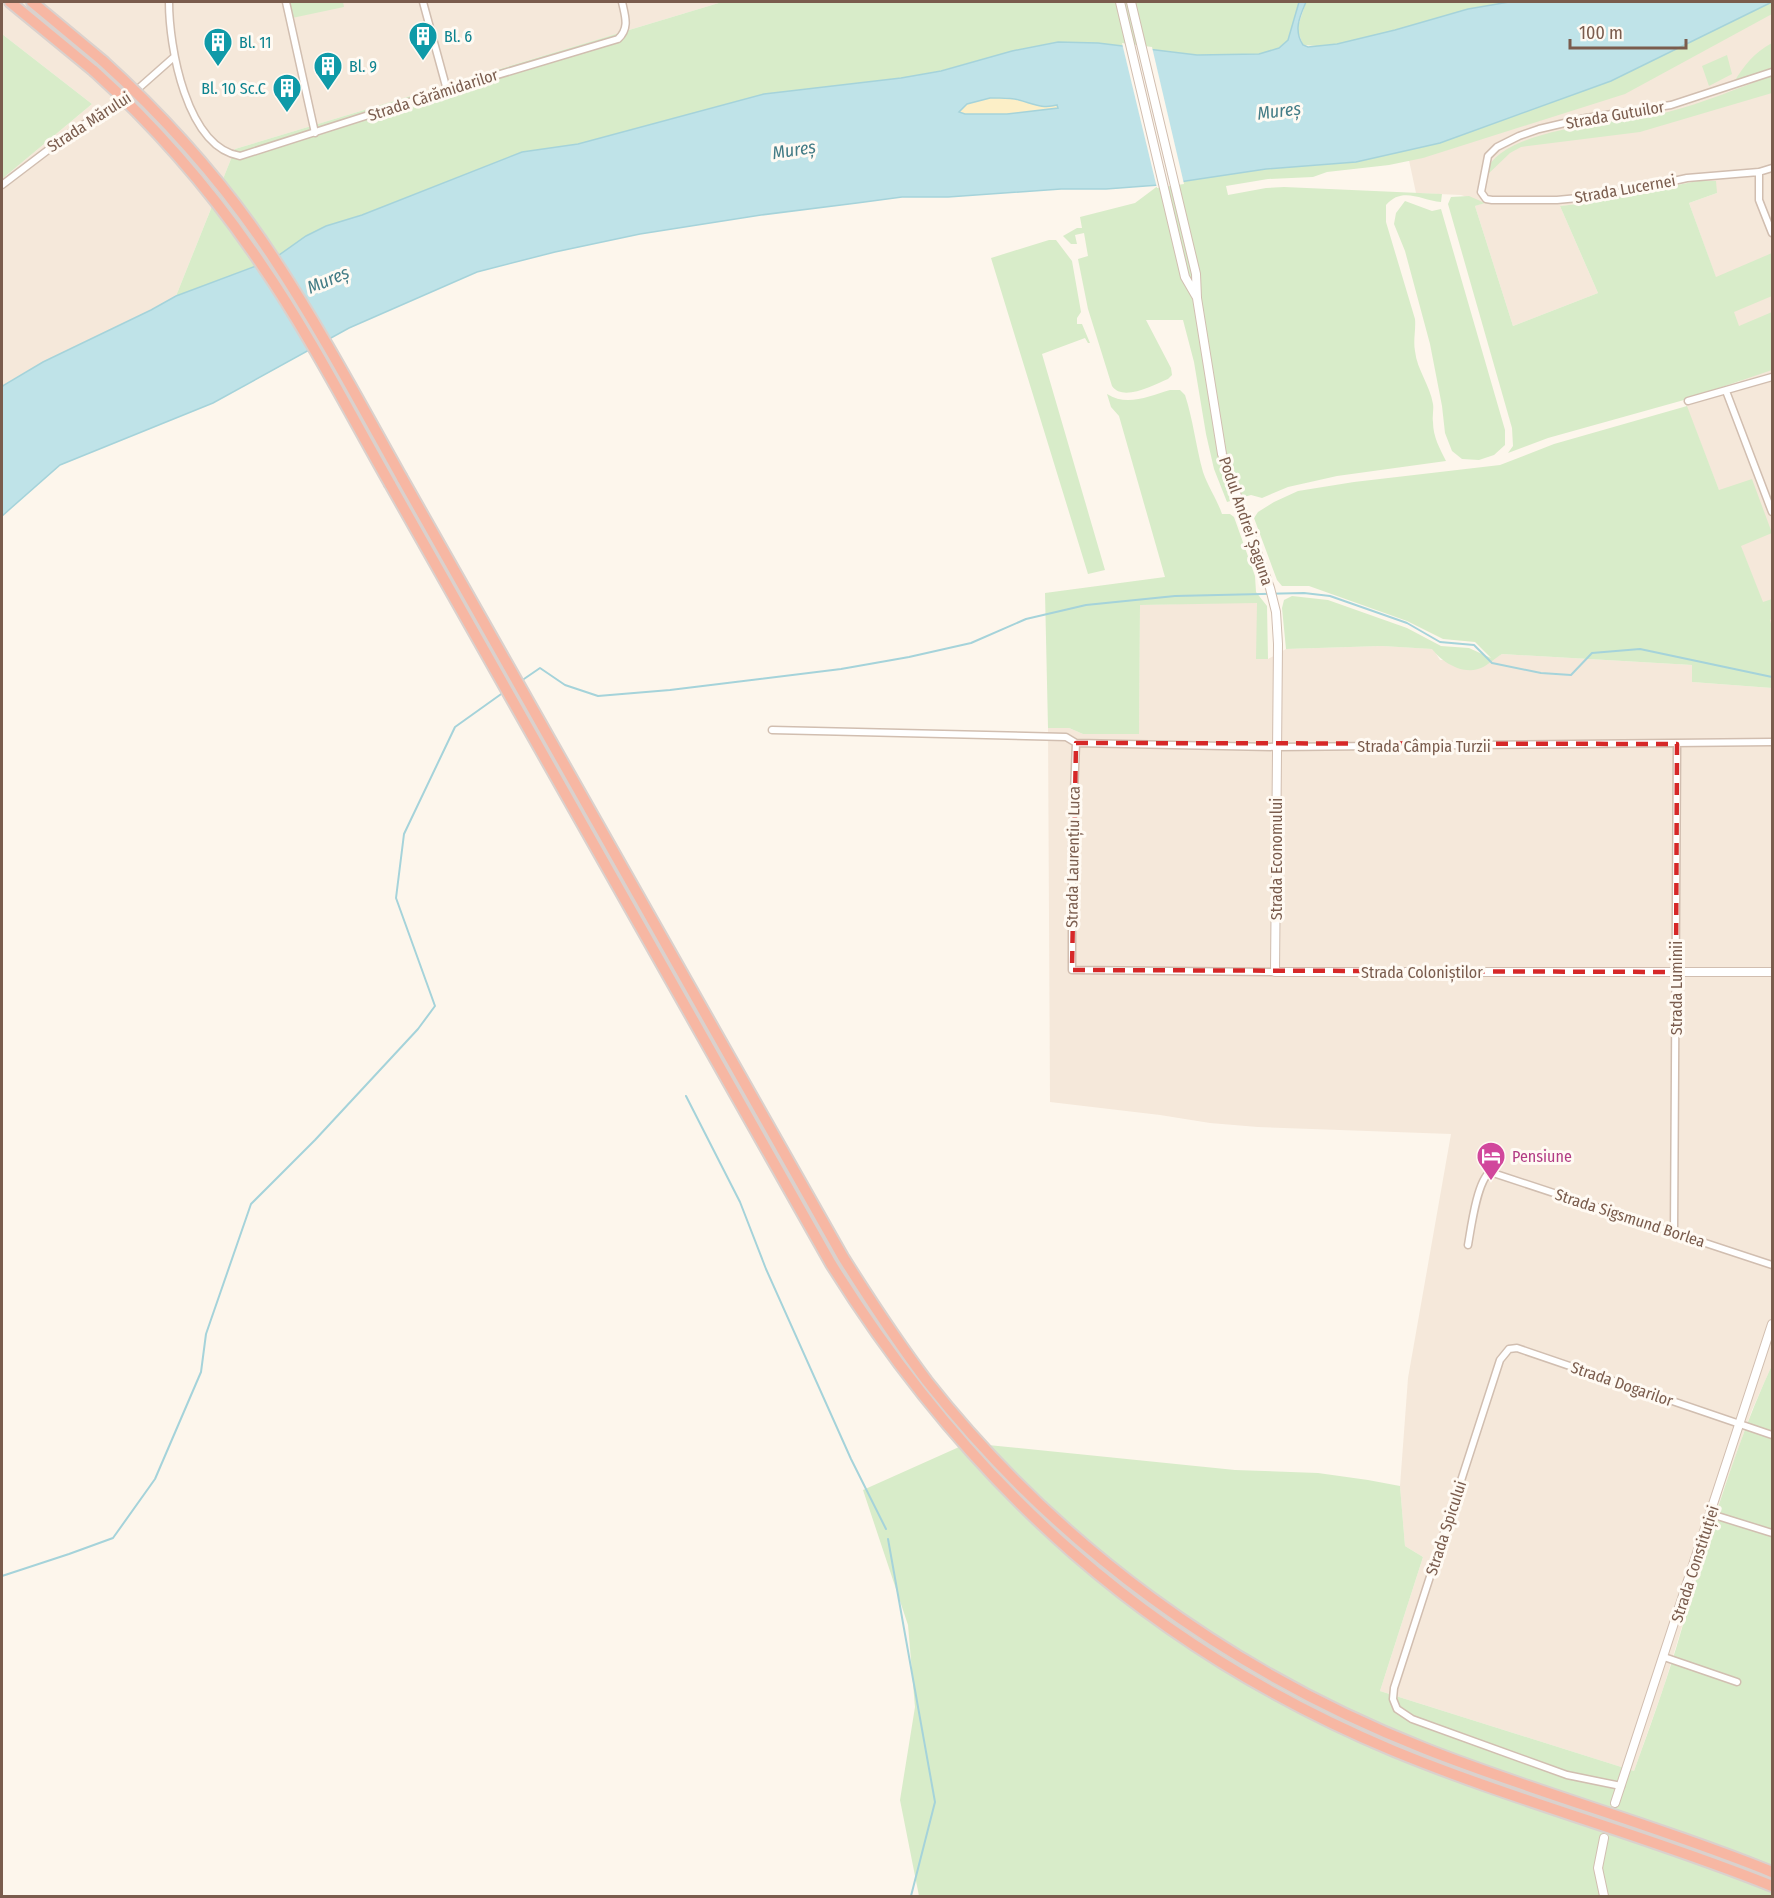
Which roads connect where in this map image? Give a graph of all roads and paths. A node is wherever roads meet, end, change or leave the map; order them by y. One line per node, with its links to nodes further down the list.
1 (10, 2): 47 (highway, bridge)
2 (32, 2): 46 (highway, bridge)
3 (168, 2): 9 (street)
4 (286, 2): 12 (street)
5 (423, 2): 11 (street)
6 (622, 2): 11 (street, Strada Cărămidarilor)
7 (1120, 2): 18 (street, Podul Andrei Șaguna)
8 (1131, 2): 18 (street, Podul Andrei Șaguna)
9 (174, 57): 12 (street, Strada Cărămidarilor); 15 (street, Strada Mărului)
10 (1773, 72): 16 (street, Strada Gutuilor)
11 (447, 90): 12 (street, Strada Cărămidarilor)
12 (315, 133)
13 (1773, 168): 14 (street, Strada Lucernei)
14 (1759, 172): 16 (street, Strada Lucernei); 17 (street)
15 (2, 185)
16 (1480, 192)
17 (1773, 233)
18 (1197, 298): 27 (street, Podul Andrei Șaguna)
19 (1773, 376): 20 (street)
20 (1726, 392): 21 (street); 22 (street)
21 (1688, 401)
22 (1773, 512)
23 (772, 730): 25 (street, Strada Câmpia Turzii)
24 (1773, 742): 26 (street, Strada Câmpia Turzii)
25 (1076, 743): 27 (street, Strada Câmpia Turzii); 28 (street, Strada Laurențiu Luca)
26 (1677, 744): 27 (street, Strada Câmpia Turzii); 30 (street, Strada Luminii)
27 (1277, 747): 29 (street, Strada Economului)
28 (1072, 970): 29 (street, Strada Coloniștilor)
29 (1275, 972): 30 (street, Strada Coloniștilor)
30 (1676, 972): 31 (street, Strada Coloniștilor); 32 (street, Strada Luminii)
31 (1773, 972)
32 (1674, 1232): 33 (street, Strada Sigsmund Borlea); 34 (street, Strada Sigsmund Borlea)
33 (1468, 1245)
34 (1773, 1265)
35 (1773, 1324): 37 (street, Strada Constituției)
36 (1504, 1353): 37 (street, Strada Dogarilor); 43 (street, Strada Spicului)
37 (1740, 1424): 38 (street, Strada Dogarilor); 39 (street, Strada Constituției)
38 (1773, 1435)
39 (1711, 1514): 40 (street); 41 (street, Strada Constituției)
40 (1773, 1533)
41 (1664, 1658): 42 (street); 43 (street, Strada Constituției)
42 (1737, 1682)
43 (1621, 1786): 44 (street, Strada Constituției)
44 (1615, 1803)
45 (1604, 1838): 48 (street)
46 (1773, 1872)
47 (1773, 1886)
48 (1604, 1896)

